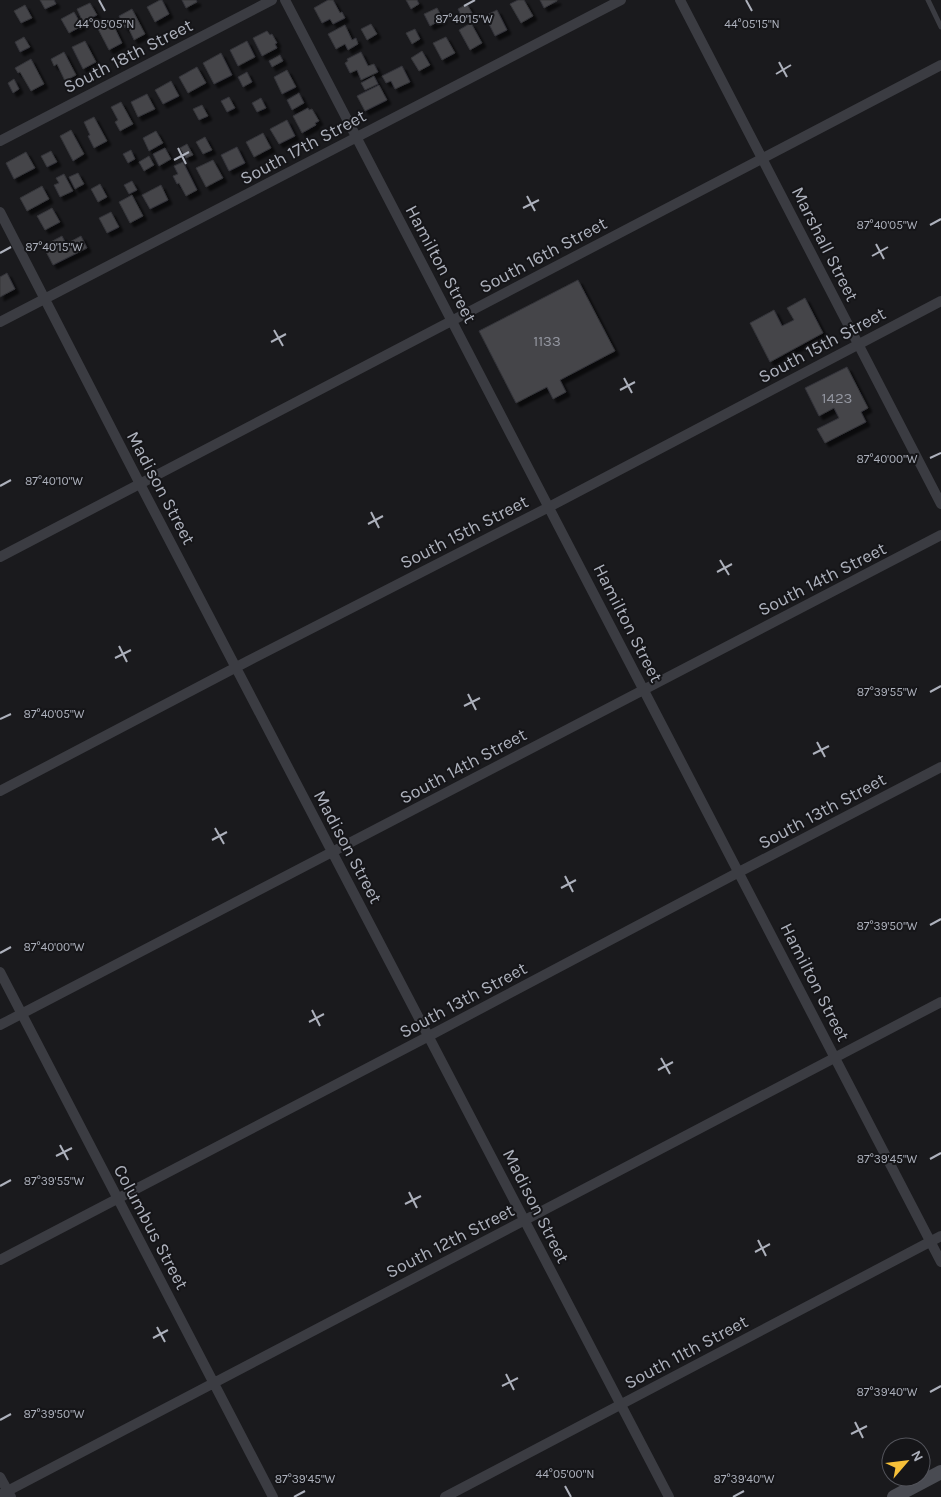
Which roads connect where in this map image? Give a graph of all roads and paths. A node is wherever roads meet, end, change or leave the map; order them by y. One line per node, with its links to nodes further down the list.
1 (272, 0): 9 (street, South 18th Street)
2 (285, 0): 8 (street, Hamilton Street)
3 (621, 0): 8 (street, South 17th Street)
4 (680, 0): 10 (street, Marshall Street)
5 (928, 0): 6 (lane)
6 (941, 27)
7 (941, 65): 10 (street, South 16th Street)
8 (356, 137): 12 (street, South 17th Street); 14 (street, Hamilton Street)
9 (0, 141)
10 (763, 158): 14 (street, South 16th Street); 16 (street, Marshall Street)
11 (0, 212): 12 (street, Madison Street)
12 (44, 300): 15 (street, South 17th Street); 17 (street, Madison Street)
13 (941, 301): 16 (street, South 15th Street)
14 (452, 320): 17 (street, South 16th Street); 19 (street, Hamilton Street)
15 (0, 322)
16 (858, 344): 18 (street, Marshall Street); 19 (street, South 15th Street)
17 (140, 484): 21 (street, South 16th Street); 22 (street, Madison Street)
18 (941, 504)
19 (550, 507): 22 (street, South 15th Street); 23 (street, Hamilton Street)
20 (941, 535): 23 (street, South 14th Street)
21 (0, 557)
22 (236, 667): 25 (street, South 15th Street); 26 (street, Madison Street)
23 (644, 690): 26 (street, South 14th Street); 27 (street, Hamilton Street)
24 (941, 767): 27 (street, South 13th Street)
25 (0, 791)
26 (333, 853): 30 (street, South 14th Street); 32 (street, Madison Street)
27 (739, 872): 32 (street, South 13th Street); 33 (street, Hamilton Street)
28 (0, 972): 30 (street, Columbus Street)
29 (941, 1002): 33 (street, South 12th Street)
30 (22, 1014): 31 (street, South 14th Street); 34 (street, Columbus Street)
31 (0, 1025)
32 (429, 1036): 34 (street, South 13th Street); 35 (street, Madison Street)
33 (835, 1057): 35 (street, South 12th Street); 37 (street, Hamilton Street)
34 (118, 1198): 38 (street, South 13th Street); 40 (street, Columbus Street)
35 (524, 1221): 40 (street, South 12th Street); 41 (street, Madison Street)
36 (941, 1236): 37 (street, South 11th Street)
37 (930, 1241): 39 (street, Hamilton Street); 41 (street, South 11th Street)
38 (0, 1260)
39 (941, 1262)
40 (214, 1382): 44 (street, South 12th Street); 45 (street, Columbus Street)
41 (621, 1405): 46 (street, South 11th Street); 47 (street, Madison Street)
42 (941, 1472): 48 (street)
43 (0, 1477): 44 (street)
44 (6, 1494)
45 (274, 1497)
46 (445, 1497)
47 (669, 1497)
48 (894, 1497)

